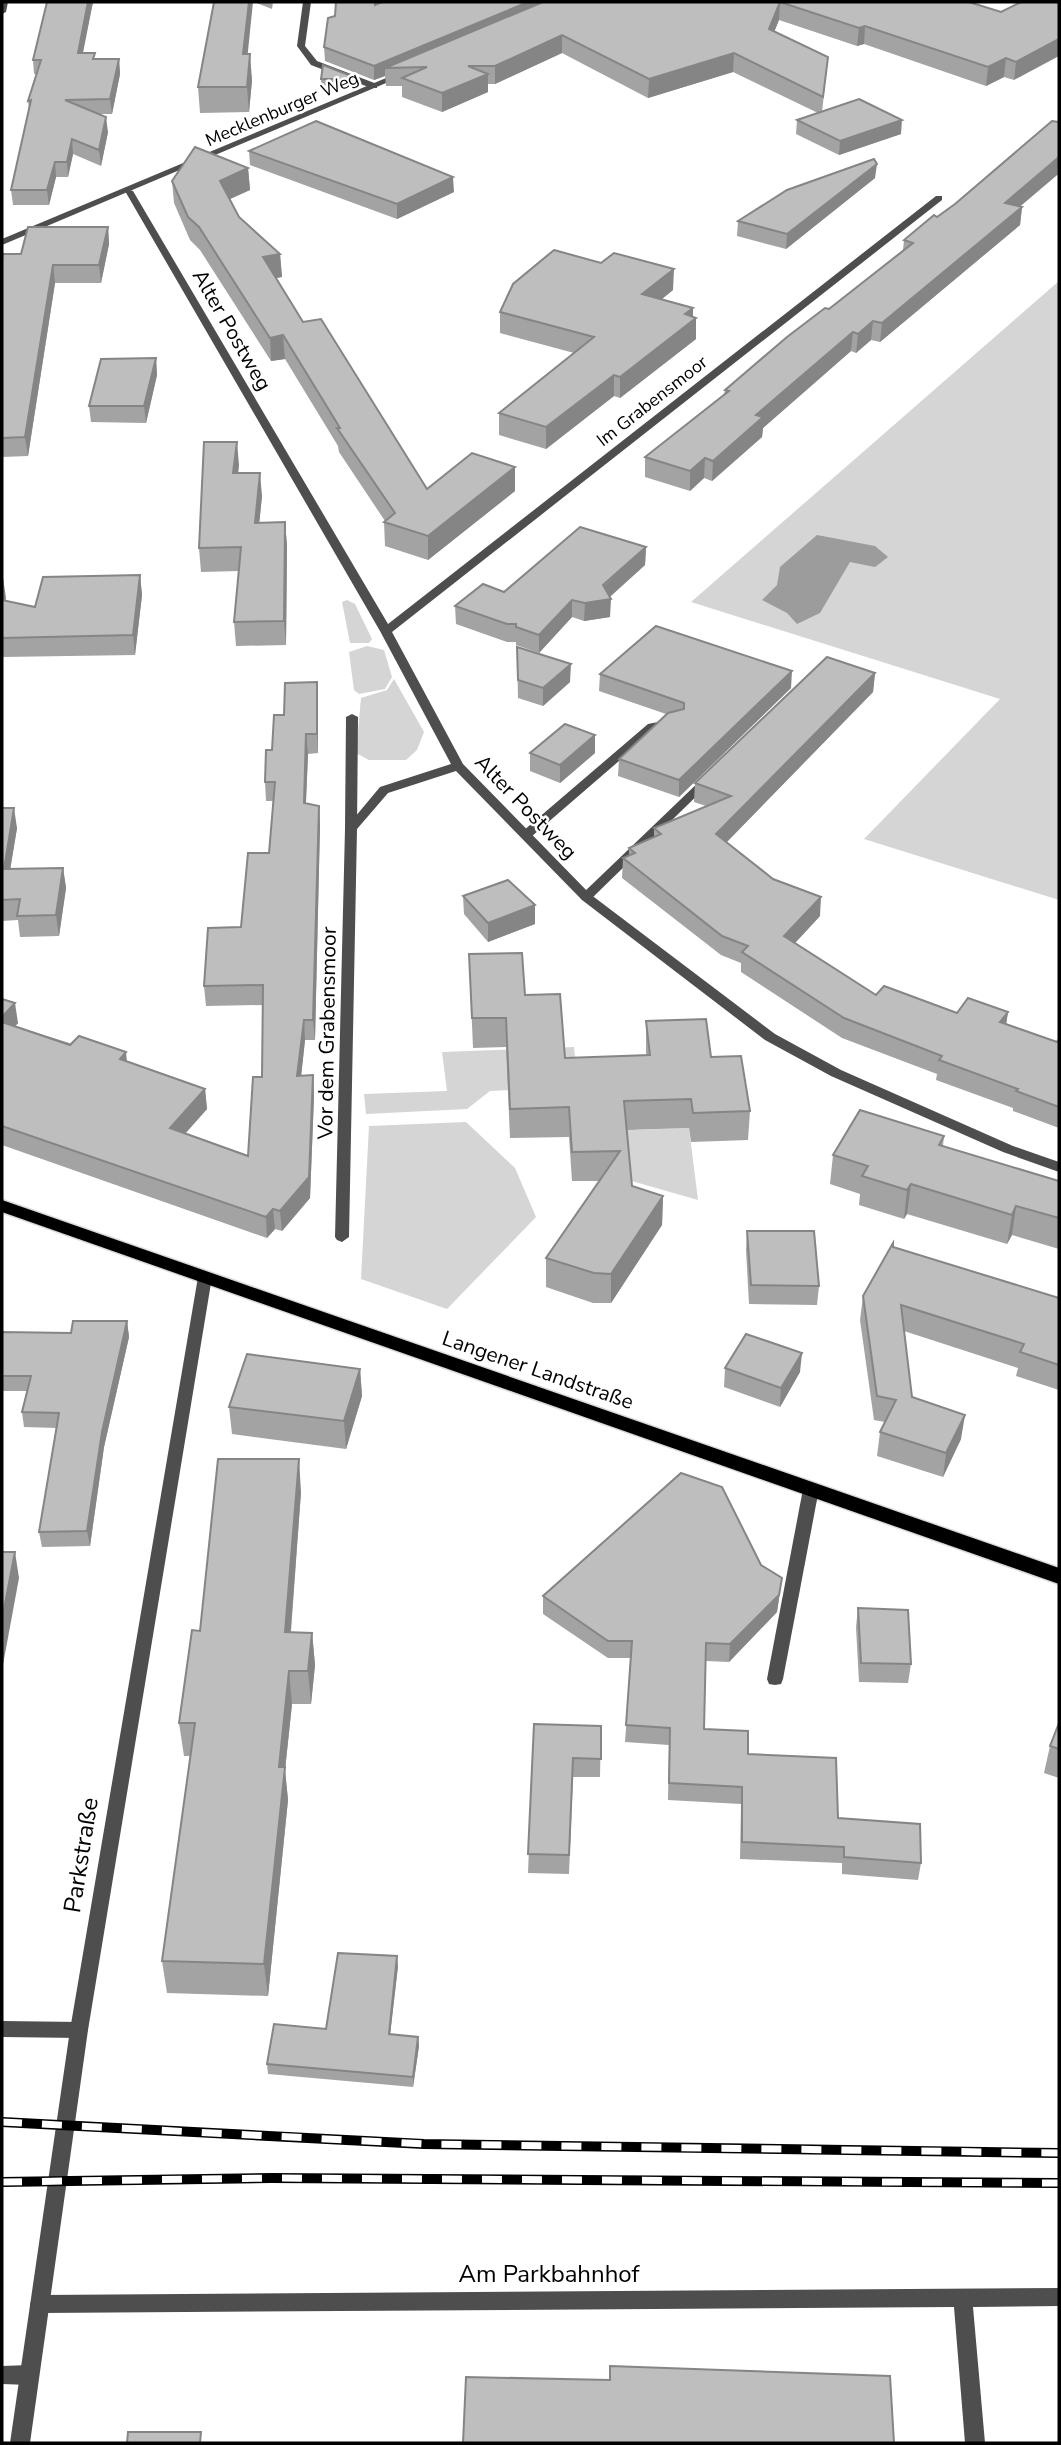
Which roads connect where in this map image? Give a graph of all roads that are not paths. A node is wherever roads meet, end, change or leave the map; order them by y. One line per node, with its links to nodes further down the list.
1 (4, 2): 3 (street)
2 (307, 2): 5 (street)
3 (2, 12)
4 (417, 69): 5 (street, Mecklenburger Weg)
5 (374, 86): 6 (street, Mecklenburger Weg)
6 (129, 191): 8 (street, Mecklenburger Weg); 9 (street, Alter Postweg)
7 (939, 198): 9 (street, Im Grabensmoor)
8 (2, 242)
9 (386, 631): 13 (street, Alter Postweg)
10 (352, 717): 14 (street, Vor dem Grabensmoor)
11 (677, 722): 15 (street)
12 (722, 765): 16 (street)
13 (458, 766): 14 (street); 15 (street, Alter Postweg)
14 (351, 830): 19 (street, Vor dem Grabensmoor)
15 (527, 834): 16 (street, Alter Postweg)
16 (586, 897): 17 (street, Alter Postweg)
17 (1059, 1167)
18 (2, 1206): 20 (main road, Langener Landstraße)
19 (342, 1237)
20 (205, 1277): 21 (main road, Langener Landstraße); 25 (street, Parkstraße)
21 (811, 1489): 22 (main road, Langener Landstraße); 23 (street)
22 (1059, 1576)
23 (775, 1679)
24 (2, 2029): 25 (street)
25 (79, 2030): 28 (street, Parkstraße)
26 (1059, 2297): 27 (street, Am Parkbahnhof)
27 (963, 2298): 28 (street, Am Parkbahnhof); 32 (street)
28 (40, 2304): 30 (street, Parkstraße)
29 (2, 2375): 30 (street)
30 (29, 2375): 31 (street, Parkstraße)
31 (20, 2443)
32 (975, 2443)

